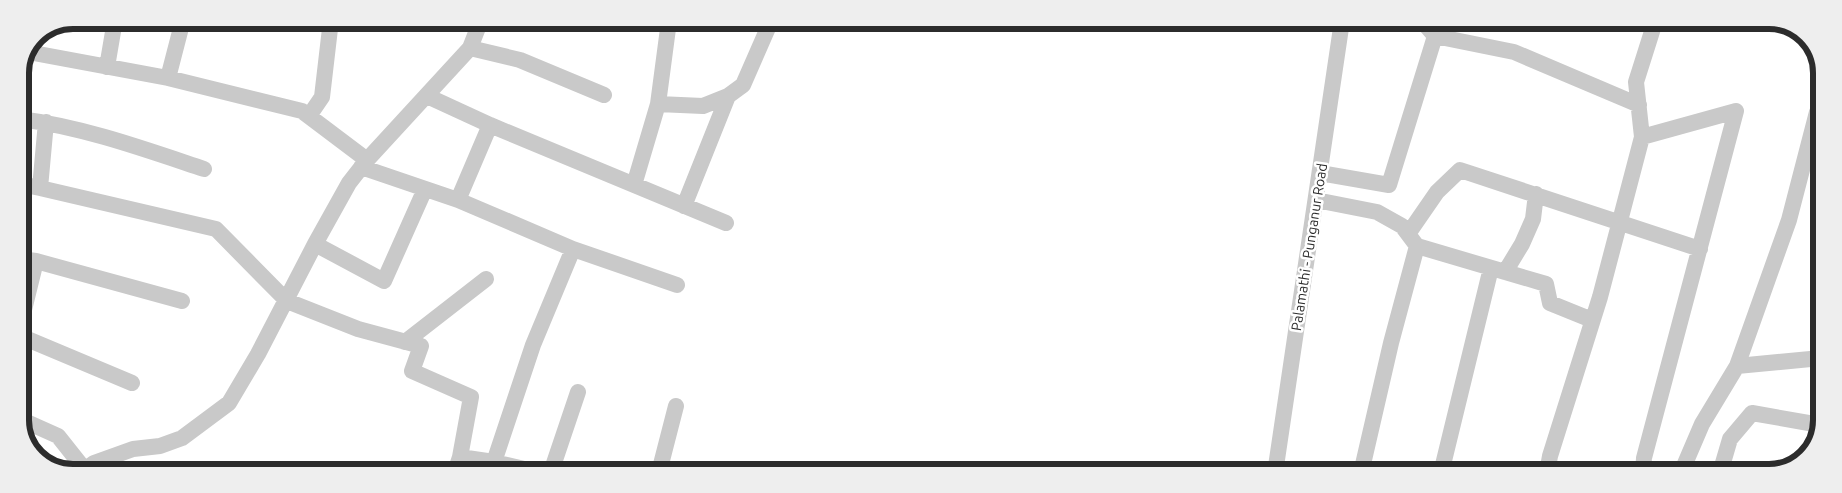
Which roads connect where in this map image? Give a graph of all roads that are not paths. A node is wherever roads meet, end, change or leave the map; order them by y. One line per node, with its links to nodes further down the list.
1 (113, 29): 13 (street)
2 (181, 29): 14 (street)
3 (330, 29): 20 (street)
4 (477, 29): 11 (street)
5 (667, 29): 18 (street)
6 (767, 29): 17 (street)
7 (1341, 29): 28 (street, Palamathi - Punganur Road)
8 (1429, 29): 10 (street)
9 (1653, 29): 19 (street)
10 (1436, 36): 19 (street); 28 (street)
11 (470, 48): 15 (street); 16 (street)
12 (33, 53): 13 (street)
13 (107, 67): 14 (street)
14 (168, 78): 20 (street)
15 (604, 94)
16 (427, 96): 23 (street); 26 (street)
17 (728, 96): 18 (street); 36 (street)
18 (658, 104): 29 (street)
19 (1638, 106): 25 (street)
20 (309, 116): 26 (street)
21 (29, 120): 22 (street)
22 (46, 122): 27 (street); 31 (street)
23 (490, 124): 29 (street); 34 (street)
24 (1813, 127): 53 (street)
25 (1642, 137): 37 (street); 42 (street)
26 (364, 163): 32 (street); 40 (street)
27 (204, 169)
28 (1320, 173): 35 (street, Palamathi - Punganur Road)
29 (634, 185): 36 (street)
30 (29, 186): 31 (street)
31 (40, 188): 47 (street)
32 (426, 189): 34 (street); 40 (street)
33 (1536, 194): 37 (street); 39 (street); 44 (street)
34 (458, 200): 41 (street)
35 (1316, 200): 39 (street); 66 (street, Palamathi - Punganur Road)
36 (684, 206): 38 (street)
37 (1619, 222): 42 (street); 49 (street)
38 (726, 224)
39 (1412, 240): 44 (street); 67 (street)
40 (315, 244): 47 (street)
41 (574, 249): 46 (street); 59 (street)
42 (1700, 249): 70 (street)
43 (29, 260): 48 (street)
44 (1498, 270): 49 (street); 68 (street)
45 (486, 280): 51 (street)
46 (677, 285)
47 (287, 300): 51 (street); 61 (street)
48 (182, 301)
49 (1592, 320): 69 (street)
50 (29, 340): 54 (street)
51 (405, 342): 62 (street)
52 (1813, 359): 53 (street)
53 (1737, 366): 71 (street)
54 (132, 383)
55 (578, 392): 64 (street)
56 (676, 406): 65 (street)
57 (29, 423): 60 (street)
58 (1813, 423): 72 (street)
59 (494, 462): 62 (street); 63 (street)
60 (79, 464)
61 (92, 464)
62 (458, 464)
63 (503, 464)
64 (554, 464)
65 (661, 464)
66 (1276, 464)
67 (1363, 464)
68 (1444, 464)
69 (1549, 464)
70 (1644, 464)
71 (1685, 464)
72 (1723, 464)

